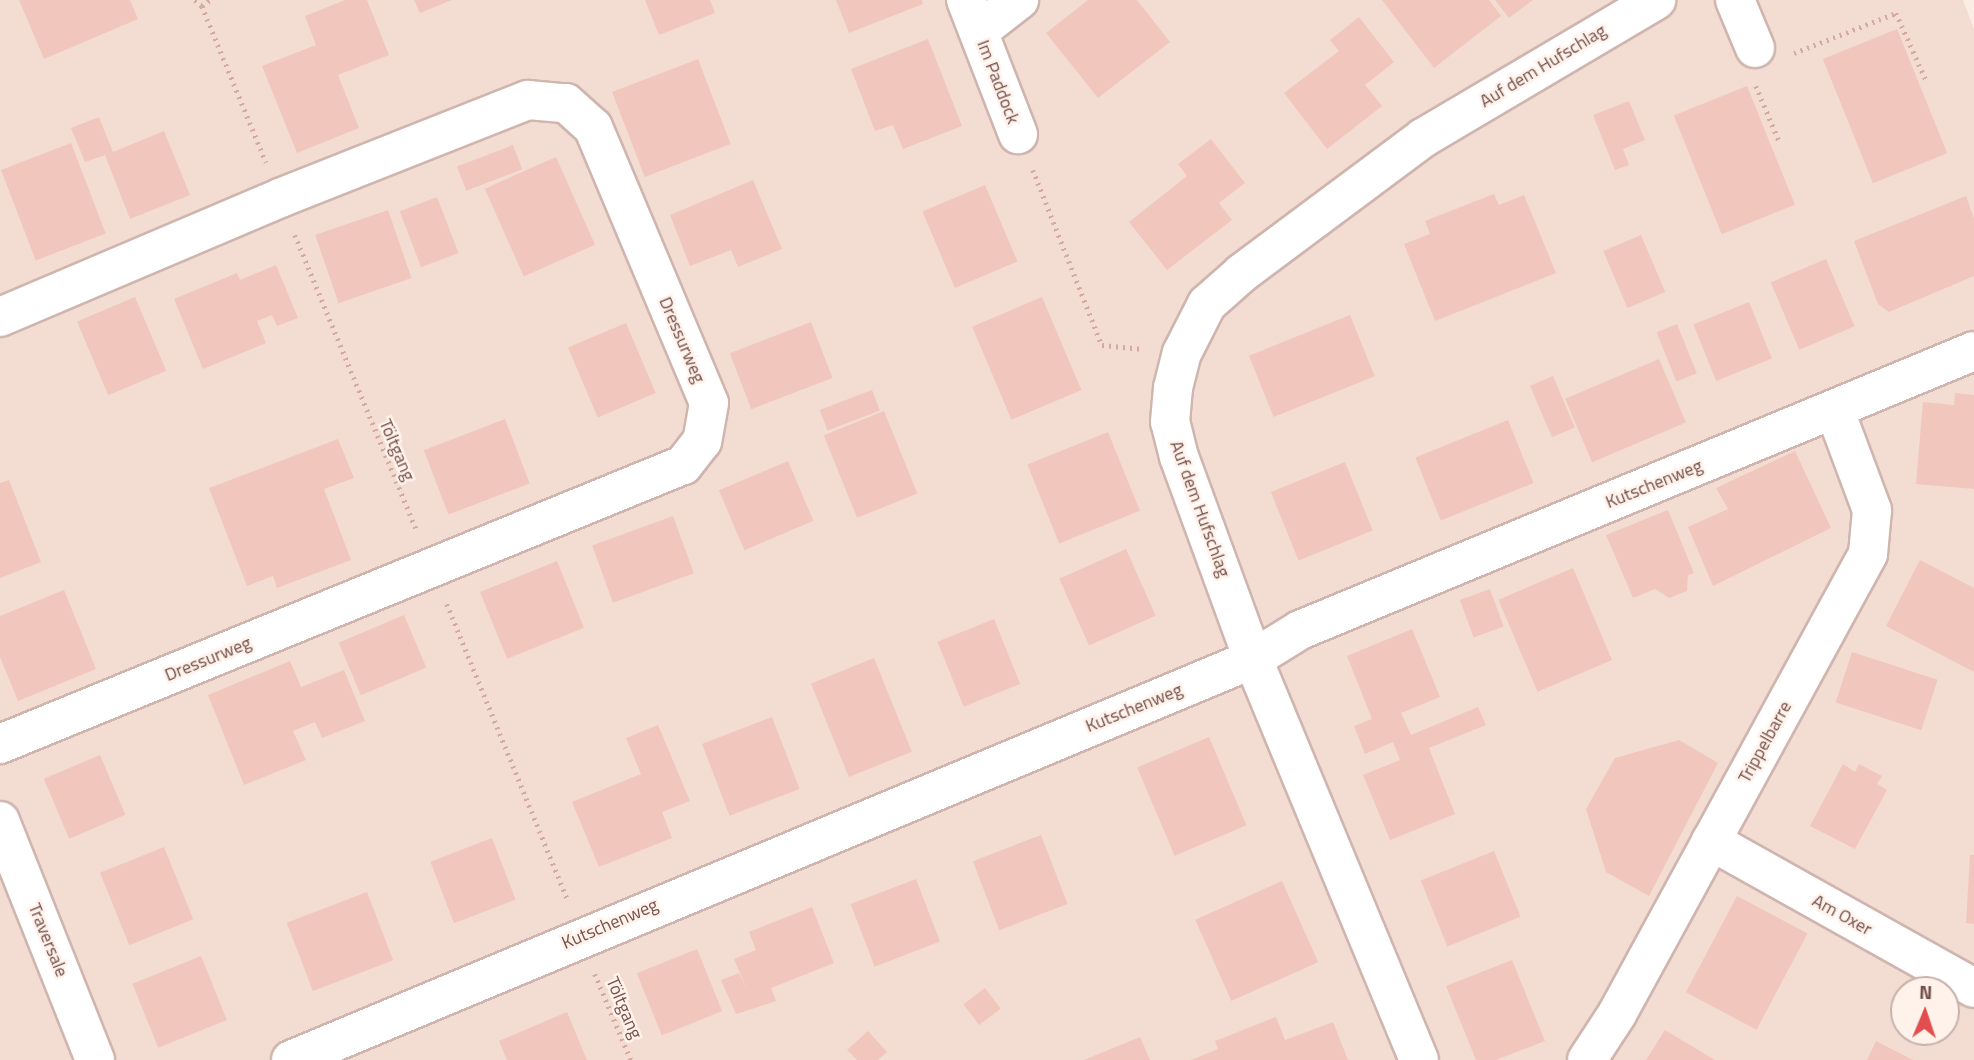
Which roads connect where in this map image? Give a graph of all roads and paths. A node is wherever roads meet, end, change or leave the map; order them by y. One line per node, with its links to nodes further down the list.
1 (195, 0): 6 (path, Töltgang)
2 (210, 0): 6 (path)
3 (1019, 0): 7 (street, Im Paddock)
4 (1656, 0): 15 (street, Auf dem Hufschlag)
5 (1735, 0): 8 (street)
6 (202, 6): 12 (path, Töltgang)
7 (973, 15): 10 (street, Im Paddock)
8 (1758, 57): 9 (path); 11 (path)
9 (1927, 82)
10 (1018, 134): 15 (path)
11 (1780, 143)
12 (280, 198): 13 (street, Dressurweg); 17 (path, Töltgang); 17 (street, Dressurweg)
13 (0, 317)
14 (1974, 351): 16 (street, Kutschenweg)
15 (1182, 353): 18 (street, Auf dem Hufschlag)
16 (1835, 411): 18 (street, Kutschenweg); 21 (street, Trippelbarre)
17 (432, 567): 19 (street, Dressurweg); 22 (path, Töltgang)
18 (1253, 659): 26 (street, Kutschenweg); 28 (street, Auf dem Hufschlag)
19 (0, 744)
20 (0, 821): 25 (street, Traversale)
21 (1711, 841): 24 (street, Am Oxer); 29 (street, Trippelbarre)
22 (572, 912)
23 (592, 967): 27 (path, Töltgang)
24 (1974, 988)
25 (95, 1060)
26 (292, 1060)
27 (631, 1060)
28 (1419, 1060)
29 (1587, 1060)

